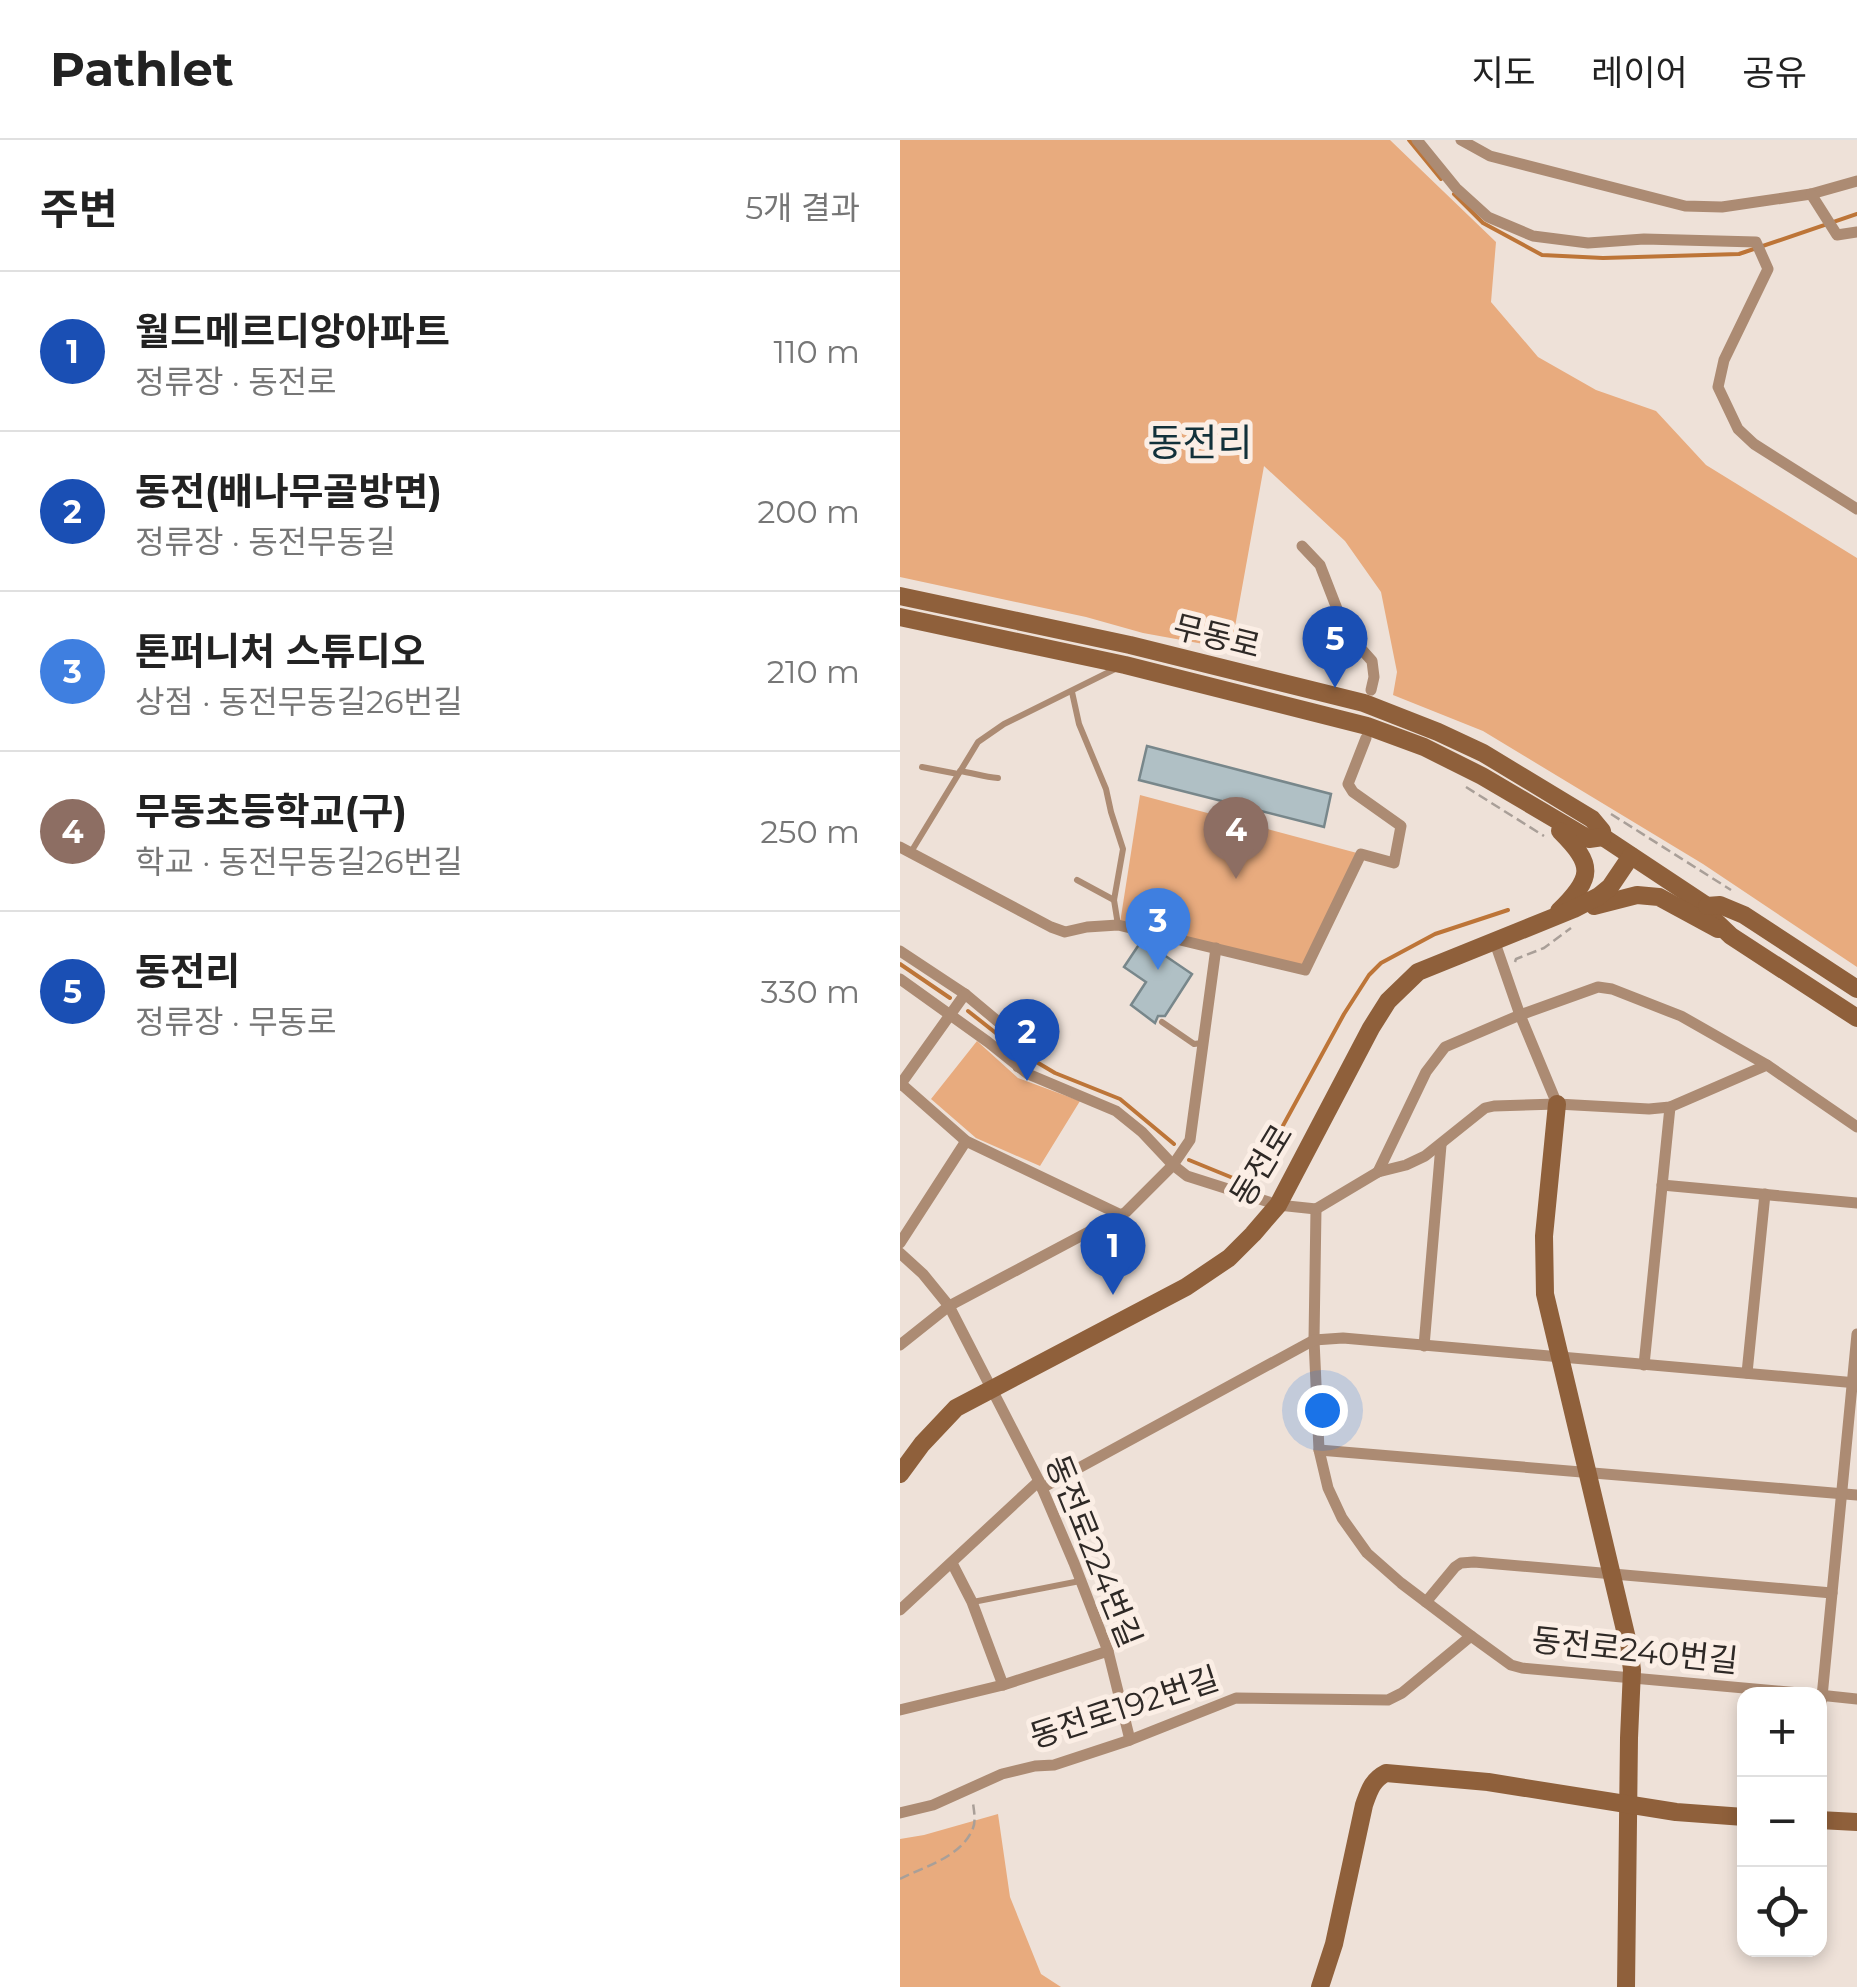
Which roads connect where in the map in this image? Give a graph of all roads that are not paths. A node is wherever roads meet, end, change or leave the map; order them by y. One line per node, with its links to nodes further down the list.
1 (1417, 140): 6 (street)
2 (1461, 140): 4 (street)
3 (1857, 180): 4 (street)
4 (1812, 194): 5 (street)
5 (1857, 232)
6 (1857, 508)
7 (1302, 546): 11 (street)
8 (900, 596): 18 (street, 무동로)
9 (900, 617): 10 (street, 무동로)
10 (1125, 665): 12 (lane); 17 (street, 무동로)
11 (1371, 690)
12 (1072, 692): 15 (lane); 22 (lane)
13 (1366, 738): 28 (street)
14 (922, 767): 15 (lane)
15 (959, 772): 16 (lane); 19 (lane)
16 (998, 778)
17 (1534, 806): 18 (street, 무동로); 24 (street)
18 (1603, 837): 20 (street, 무동로)
19 (906, 850): 25 (street)
20 (1632, 856): 23 (street, 무동로); 24 (street, 동전로)
21 (1076, 880): 22 (lane)
22 (1114, 900): 25 (lane)
23 (1707, 906): 26 (street, 무동로); 31 (street, 무동로)
24 (1551, 918): 26 (street); 27 (street, 동전로)
25 (1118, 924): 28 (street)
26 (1730, 936): 35 (street, 무동로)
27 (1494, 940): 33 (street); 51 (street, 동전로)
28 (1216, 948): 37 (street)
29 (900, 951): 32 (street)
30 (900, 979): 34 (street)
31 (1857, 989)
32 (965, 994): 34 (street); 39 (street)
33 (1520, 1015): 38 (street); 41 (street); 47 (street)
34 (951, 1016): 39 (street); 40 (street)
35 (1857, 1018)
36 (1162, 1022): 37 (lane)
37 (1203, 1043): 46 (street)
38 (1767, 1065): 42 (street); 43 (street)
39 (1023, 1071): 46 (street)
40 (900, 1084): 44 (street)
41 (1557, 1104): 42 (street); 45 (street); 61 (street)
42 (1670, 1106): 48 (street)
43 (1857, 1126)
44 (966, 1141): 53 (street); 54 (street)
45 (1441, 1146): 47 (street); 60 (street)
46 (1173, 1165): 51 (street); 53 (street)
47 (1378, 1172): 52 (street)
48 (1662, 1185): 49 (street); 62 (street)
49 (1765, 1194): 50 (street); 63 (street)
50 (1857, 1203)
51 (1278, 1204): 52 (street); 65 (street, 동전로)
52 (1316, 1209): 58 (street, 동전로240번길)
53 (1120, 1215): 56 (street)
54 (900, 1243)
55 (900, 1253): 56 (street, 동전로224번길)
56 (948, 1306): 59 (street); 65 (street, 동전로224번길)
57 (1857, 1334): 64 (street)
58 (1314, 1340): 60 (street); 66 (street, 동전로240번길); 69 (street)
59 (900, 1345)
60 (1424, 1346): 61 (street)
61 (1560, 1357): 62 (street); 67 (street)
62 (1644, 1364): 63 (street)
63 (1747, 1373): 64 (street)
64 (1855, 1382): 70 (street)
65 (990, 1390): 68 (street, 동전로); 69 (street, 동전로224번길)
66 (1319, 1450): 67 (street); 77 (street, 동전로240번길)
67 (1587, 1472): 70 (street); 73 (street)
68 (900, 1474)
69 (1040, 1485): 72 (street); 74 (street, 동전로224번길)
70 (1842, 1493): 71 (street); 75 (street)
71 (1857, 1494)
72 (952, 1563): 76 (street); 78 (street)
73 (1612, 1574): 75 (street); 77 (street); 81 (street)
74 (1080, 1582): 76 (lane); 80 (street, 동전로224번길)
75 (1832, 1593): 83 (street)
76 (972, 1602): 82 (street)
77 (1426, 1602): 79 (street, 동전로240번길)
78 (900, 1610)
79 (1471, 1636): 81 (street, 동전로240번길); 88 (street, 동전로192번길)
80 (1108, 1651): 82 (street); 88 (street, 동전로224번길)
81 (1632, 1678): 84 (street, 동전로240번길); 89 (street)
82 (1003, 1684): 87 (street)
83 (1818, 1687)
84 (1737, 1688)
85 (1827, 1696): 86 (street, 동전로240번길)
86 (1857, 1699)
87 (900, 1710)
88 (1130, 1740): 90 (street, 동전로192번길)
89 (1628, 1803): 91 (street); 94 (street); 95 (street)
90 (900, 1813)
91 (1737, 1817)
92 (1827, 1820): 93 (street)
93 (1857, 1822)
94 (1320, 1987)
95 (1626, 1987)

